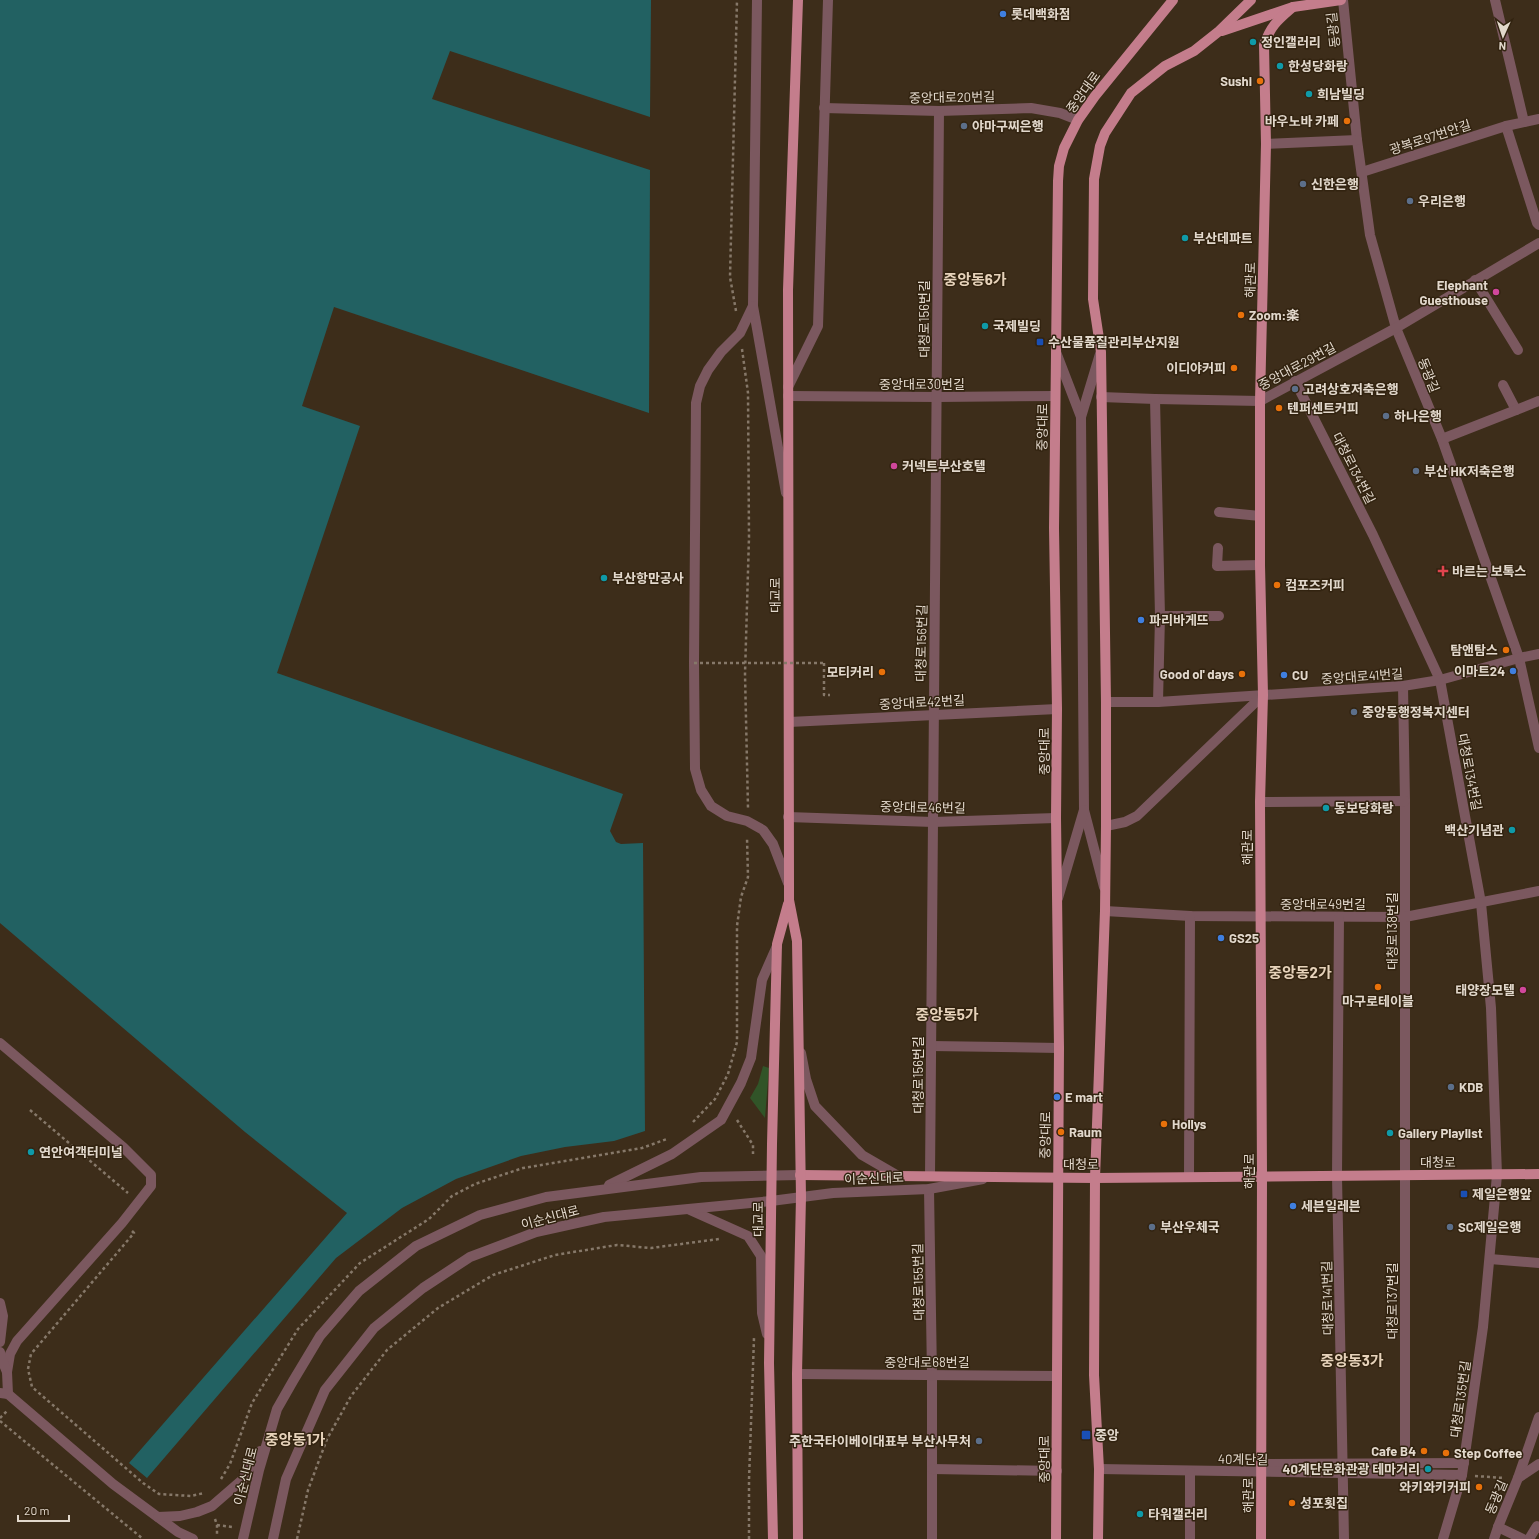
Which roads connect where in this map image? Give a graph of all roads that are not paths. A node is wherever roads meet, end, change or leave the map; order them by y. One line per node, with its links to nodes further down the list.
1 (757, 0): 22 (street)
2 (798, 0): 29 (main road, 대교로)
3 (828, 0): 10 (street)
4 (1173, 0): 13 (main road, 중앙대로)
5 (1251, 0): 9 (main road)
6 (1342, 0): 8 (main road); 16 (street, 동광길)
7 (1496, 0): 14 (street)
8 (1293, 7): 9 (main road); 17 (main road, 해관로)
9 (1218, 32): 26 (main road)
10 (824, 108): 11 (street, 중앙대로20번길); 29 (street)
11 (939, 111): 13 (street, 중앙대로20번길); 32 (street, 대청로156번길)
12 (1539, 119): 14 (street, 광복로97번안길)
13 (1078, 120): 24 (main road, 중앙대로)
14 (1524, 122): 15 (street, 광복로97번안길)
15 (1506, 126): 18 (street, 광복로97번안길); 19 (street)
16 (1357, 140): 17 (street); 18 (street, 동광길)
17 (1266, 144): 34 (main road, 해관로)
18 (1362, 172): 23 (street, 동광길)
19 (1539, 225)
20 (1539, 243): 21 (street, 중앙대로29번길)
21 (1475, 280): 23 (street, 중앙대로29번길); 25 (street)
22 (753, 306): 39 (street); 64 (street)
23 (1396, 328): 27 (street, 중앙대로29번길); 38 (street, 동광길)
24 (1056, 350): 30 (main road, 중앙대로); 37 (street)
25 (1518, 350)
26 (1101, 352): 31 (main road); 37 (street)
27 (1295, 381): 34 (street, 중앙대로29번길); 48 (street, 대청로134번길)
28 (1503, 385): 36 (street)
29 (788, 391): 32 (street, 중앙대로30번길); 39 (main road, 대교로)
30 (1055, 396): 32 (street, 중앙대로30번길); 53 (main road, 중앙대로)
31 (1100, 396): 33 (street, 중앙대로29번길); 51 (main road)
32 (937, 397): 54 (street, 대청로156번길)
33 (1155, 399): 34 (street, 중앙대로29번길); 44 (street)
34 (1260, 401): 41 (main road, 해관로)
35 (1539, 402): 36 (street)
36 (1516, 410): 38 (street)
37 (1081, 418): 59 (street)
38 (1442, 439): 47 (street, 동광길)
39 (788, 507): 55 (main road, 대교로)
40 (1219, 512): 41 (street)
41 (1260, 516): 43 (main road, 해관로)
42 (1218, 548): 43 (street)
43 (1260, 566): 50 (main road, 해관로)
44 (1160, 616): 45 (street); 52 (street)
45 (1219, 616)
46 (1539, 654): 47 (street, 중앙대로41번길)
47 (1519, 658): 48 (street, 중앙대로41번길); 56 (street, 동광길)
48 (1440, 680): 49 (street, 중앙대로41번길); 69 (street, 대청로134번길)
49 (1403, 686): 50 (street, 중앙대로41번길); 57 (street, 대청로138번길)
50 (1263, 695): 52 (street, 중앙대로41번길); 58 (main road, 해관로); 63 (street)
51 (1106, 702): 52 (street, 중앙대로41번길); 63 (main road)
52 (1158, 702)
53 (1057, 709): 54 (street, 중앙대로42번길); 61 (main road, 중앙대로)
54 (933, 715): 55 (street, 중앙대로42번길); 62 (street, 대청로156번길)
55 (789, 722): 60 (main road, 대교로)
56 (1539, 748)
57 (1405, 801): 58 (street); 74 (street, 대청로138번길)
58 (1260, 802): 72 (main road, 해관로)
59 (1084, 810): 66 (street); 67 (street)
60 (788, 817): 62 (street, 중앙대로46번길); 64 (main road, 대교로)
61 (1056, 818): 62 (street, 중앙대로46번길); 67 (main road, 중앙대로)
62 (933, 822): 78 (street, 대청로156번길)
63 (1106, 826): 66 (main road)
64 (788, 883): 68 (main road, 대교로)
65 (1539, 891): 69 (street, 중앙대로49번길)
66 (1105, 894): 70 (main road)
67 (1058, 899): 79 (main road, 중앙대로)
68 (789, 900): 75 (main road, 대교로); 77 (main road, 대교로)
69 (1481, 903): 74 (street, 중앙대로49번길); 84 (street, 대청로134번길)
70 (1105, 911): 71 (street, 중앙대로49번길); 92 (main road)
71 (1190, 916): 72 (street, 중앙대로49번길); 91 (street)
72 (1260, 917): 73 (street, 중앙대로49번길); 87 (main road, 해관로)
73 (1339, 917): 74 (street, 중앙대로49번길); 88 (street)
74 (1405, 917): 83 (street, 대청로138번길)
75 (777, 944): 81 (main road, 대교로); 93 (street)
76 (0, 1043): 104 (street)
77 (799, 1043): 82 (main road, 대교로); 85 (street)
78 (931, 1046): 79 (street); 86 (street, 대청로156번길)
79 (1059, 1048): 90 (main road, 중앙대로)
80 (1539, 1174): 84 (main road, 대청로)
81 (771, 1175): 82 (street, 이순신대로); 93 (street, 이순신대로); 96 (main road, 대교로)
82 (800, 1175): 85 (main road, 대청로); 95 (main road, 대교로)
83 (1405, 1175): 84 (main road, 대청로); 88 (main road, 대청로); 111 (street, 대청로137번길)
84 (1497, 1175): 98 (street, 대청로135번길)
85 (900, 1176): 86 (main road, 대청로)
86 (930, 1176): 89 (main road, 대청로)
87 (1262, 1176): 88 (main road, 대청로); 91 (main road, 대청로); 114 (main road, 해관로)
88 (1337, 1176): 115 (street, 대청로141번길)
89 (995, 1177): 90 (main road, 대청로); 94 (street, 이순신대로)
90 (1058, 1177): 92 (main road, 대청로); 107 (main road, 중앙대로)
91 (1190, 1177): 92 (main road, 대청로)
92 (1095, 1178): 117 (main road)
93 (601, 1189): 110 (street, 이순신대로)
94 (929, 1189): 95 (street, 이순신대로); 106 (street, 대청로155번길)
95 (801, 1197): 96 (street, 이순신대로); 105 (main road, 대교로)
96 (771, 1201): 97 (street, 이순신대로); 102 (main road, 대교로)
97 (688, 1209): 102 (street); 129 (street, 이순신대로)
98 (1490, 1259): 99 (street); 112 (street, 대청로135번길)
99 (1539, 1263)
100 (0, 1303): 101 (street)
101 (0, 1342)
102 (770, 1345): 130 (main road, 대교로)
103 (0, 1352): 104 (street)
104 (7, 1372): 108 (street)
105 (797, 1374): 106 (street, 중앙대로68번길); 131 (main road, 대교로)
106 (932, 1375): 107 (street, 중앙대로68번길); 116 (street, 대청로155번길)
107 (1056, 1376): 118 (main road, 중앙대로)
108 (4, 1394): 123 (street)
109 (1539, 1417): 122 (street)
110 (268, 1438): 123 (street); 128 (street, 이순신대로)
111 (1405, 1463): 112 (street); 115 (street); 120 (street, 대청로137번길)
112 (1464, 1463): 121 (street, 대청로135번길)
113 (1539, 1464): 122 (street, 동광길)
114 (1261, 1468): 115 (street, 40계단길); 119 (street, 40계단길); 136 (main road, 해관로)
115 (1344, 1468): 120 (street, 40계단길); 137 (street, 대청로141번길)
116 (932, 1469): 118 (street); 132 (street, 대청로155번길)
117 (1099, 1469): 119 (street, 40계단길); 134 (main road)
118 (1057, 1471): 133 (main road, 중앙대로)
119 (1190, 1472): 135 (street)
120 (1405, 1474): 121 (street, 40계단길)
121 (1462, 1475): 138 (street, 대청로135번길)
122 (1518, 1478): 124 (street, 동광길)
123 (158, 1517): 126 (street); 127 (street)
124 (1498, 1527): 139 (street, 동광길); 140 (street, 동광길)
125 (1539, 1528): 141 (street)
126 (177, 1539)
127 (193, 1539)
128 (243, 1539)
129 (273, 1539)
130 (773, 1539)
131 (798, 1539)
132 (932, 1539)
133 (1056, 1539)
134 (1098, 1539)
135 (1190, 1539)
136 (1260, 1539)
137 (1344, 1539)
138 (1443, 1539)
139 (1494, 1539)
140 (1523, 1539)
141 (1529, 1539)

